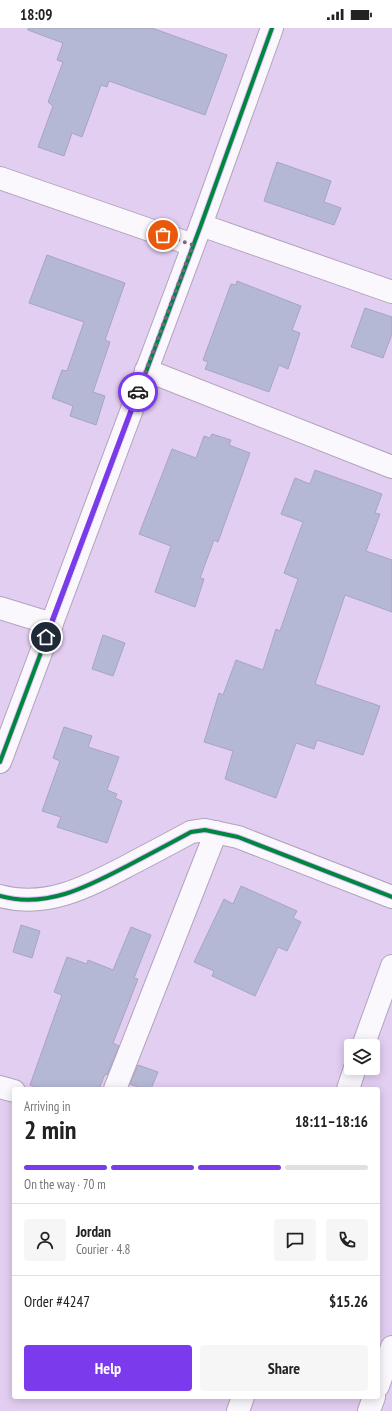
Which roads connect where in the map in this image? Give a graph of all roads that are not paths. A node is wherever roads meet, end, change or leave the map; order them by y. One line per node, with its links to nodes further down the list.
1 (272, 28): 3 (street)
2 (0, 178): 4 (street)
3 (201, 225): 4 (street); 5 (street)
4 (193, 245): 6 (street)
5 (392, 292)
6 (146, 370): 7 (street); 9 (street)
7 (392, 467)
8 (0, 608): 9 (street)
9 (52, 624): 10 (street)
10 (0, 762)
11 (216, 832): 12 (street); 13 (street); 18 (street)
12 (0, 896)
13 (392, 897)
14 (392, 966): 15 (street)
15 (366, 1039)
16 (353, 1075): 19 (street)
17 (0, 1086): 20 (street)
18 (116, 1087)
19 (349, 1087)
20 (12, 1090)
21 (392, 1347): 22 (street)
22 (380, 1380)
23 (242, 1399): 25 (street)
24 (373, 1399): 26 (street)
25 (238, 1411)
26 (369, 1411)

